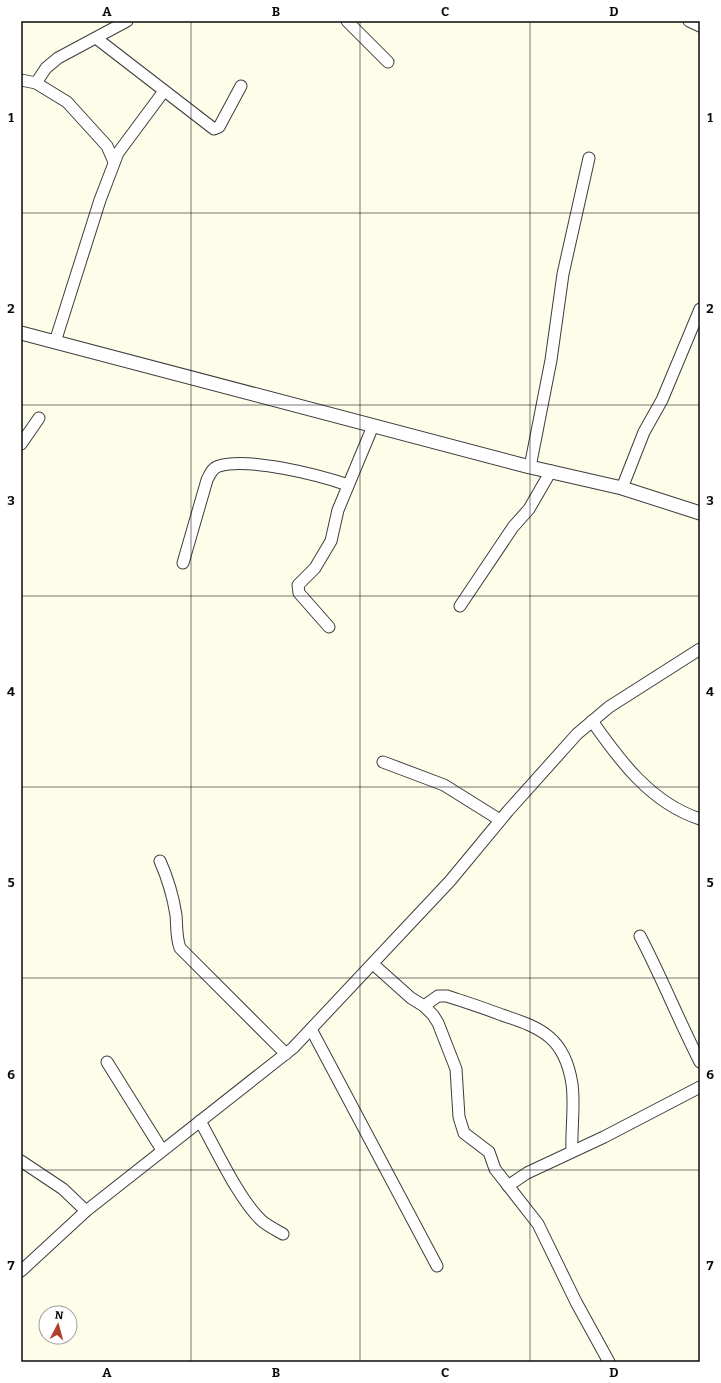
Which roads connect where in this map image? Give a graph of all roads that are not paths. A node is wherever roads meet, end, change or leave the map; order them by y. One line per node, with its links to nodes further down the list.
1 (127, 21): 5 (street)
2 (347, 21): 6 (street)
3 (689, 21): 4 (street)
4 (700, 26)
5 (96, 38): 8 (street); 10 (street)
6 (388, 62)
7 (21, 80): 8 (street)
8 (36, 83): 12 (street)
9 (241, 86): 10 (street)
10 (164, 91): 12 (street)
11 (589, 158): 19 (street)
12 (114, 162): 15 (street)
13 (700, 308): 22 (street)
14 (21, 333): 15 (street)
15 (55, 342): 17 (street)
16 (39, 418): 18 (street)
17 (374, 426): 19 (street); 21 (street)
18 (21, 444)
19 (530, 467): 20 (street)
20 (551, 471): 22 (street); 25 (street)
21 (348, 485): 24 (street); 26 (street)
22 (622, 488): 23 (street)
23 (700, 513)
24 (183, 563)
25 (460, 606)
26 (329, 626)
27 (700, 649): 28 (street)
28 (592, 721): 30 (street); 31 (street)
29 (383, 762): 31 (street)
30 (700, 819)
31 (500, 820): 34 (street)
32 (160, 861): 37 (street)
33 (640, 936): 39 (street)
34 (373, 964): 35 (street); 36 (street)
35 (424, 1006): 43 (street); 45 (street)
36 (311, 1029): 37 (street); 48 (street)
37 (286, 1054): 41 (street)
38 (107, 1062): 42 (street)
39 (700, 1062)
40 (700, 1087): 43 (street)
41 (200, 1121): 42 (street); 47 (street)
42 (162, 1150): 46 (street)
43 (572, 1151): 45 (street)
44 (21, 1161): 46 (street)
45 (508, 1186): 50 (street)
46 (86, 1211): 49 (street)
47 (283, 1234)
48 (437, 1266)
49 (21, 1271)
50 (609, 1362)

